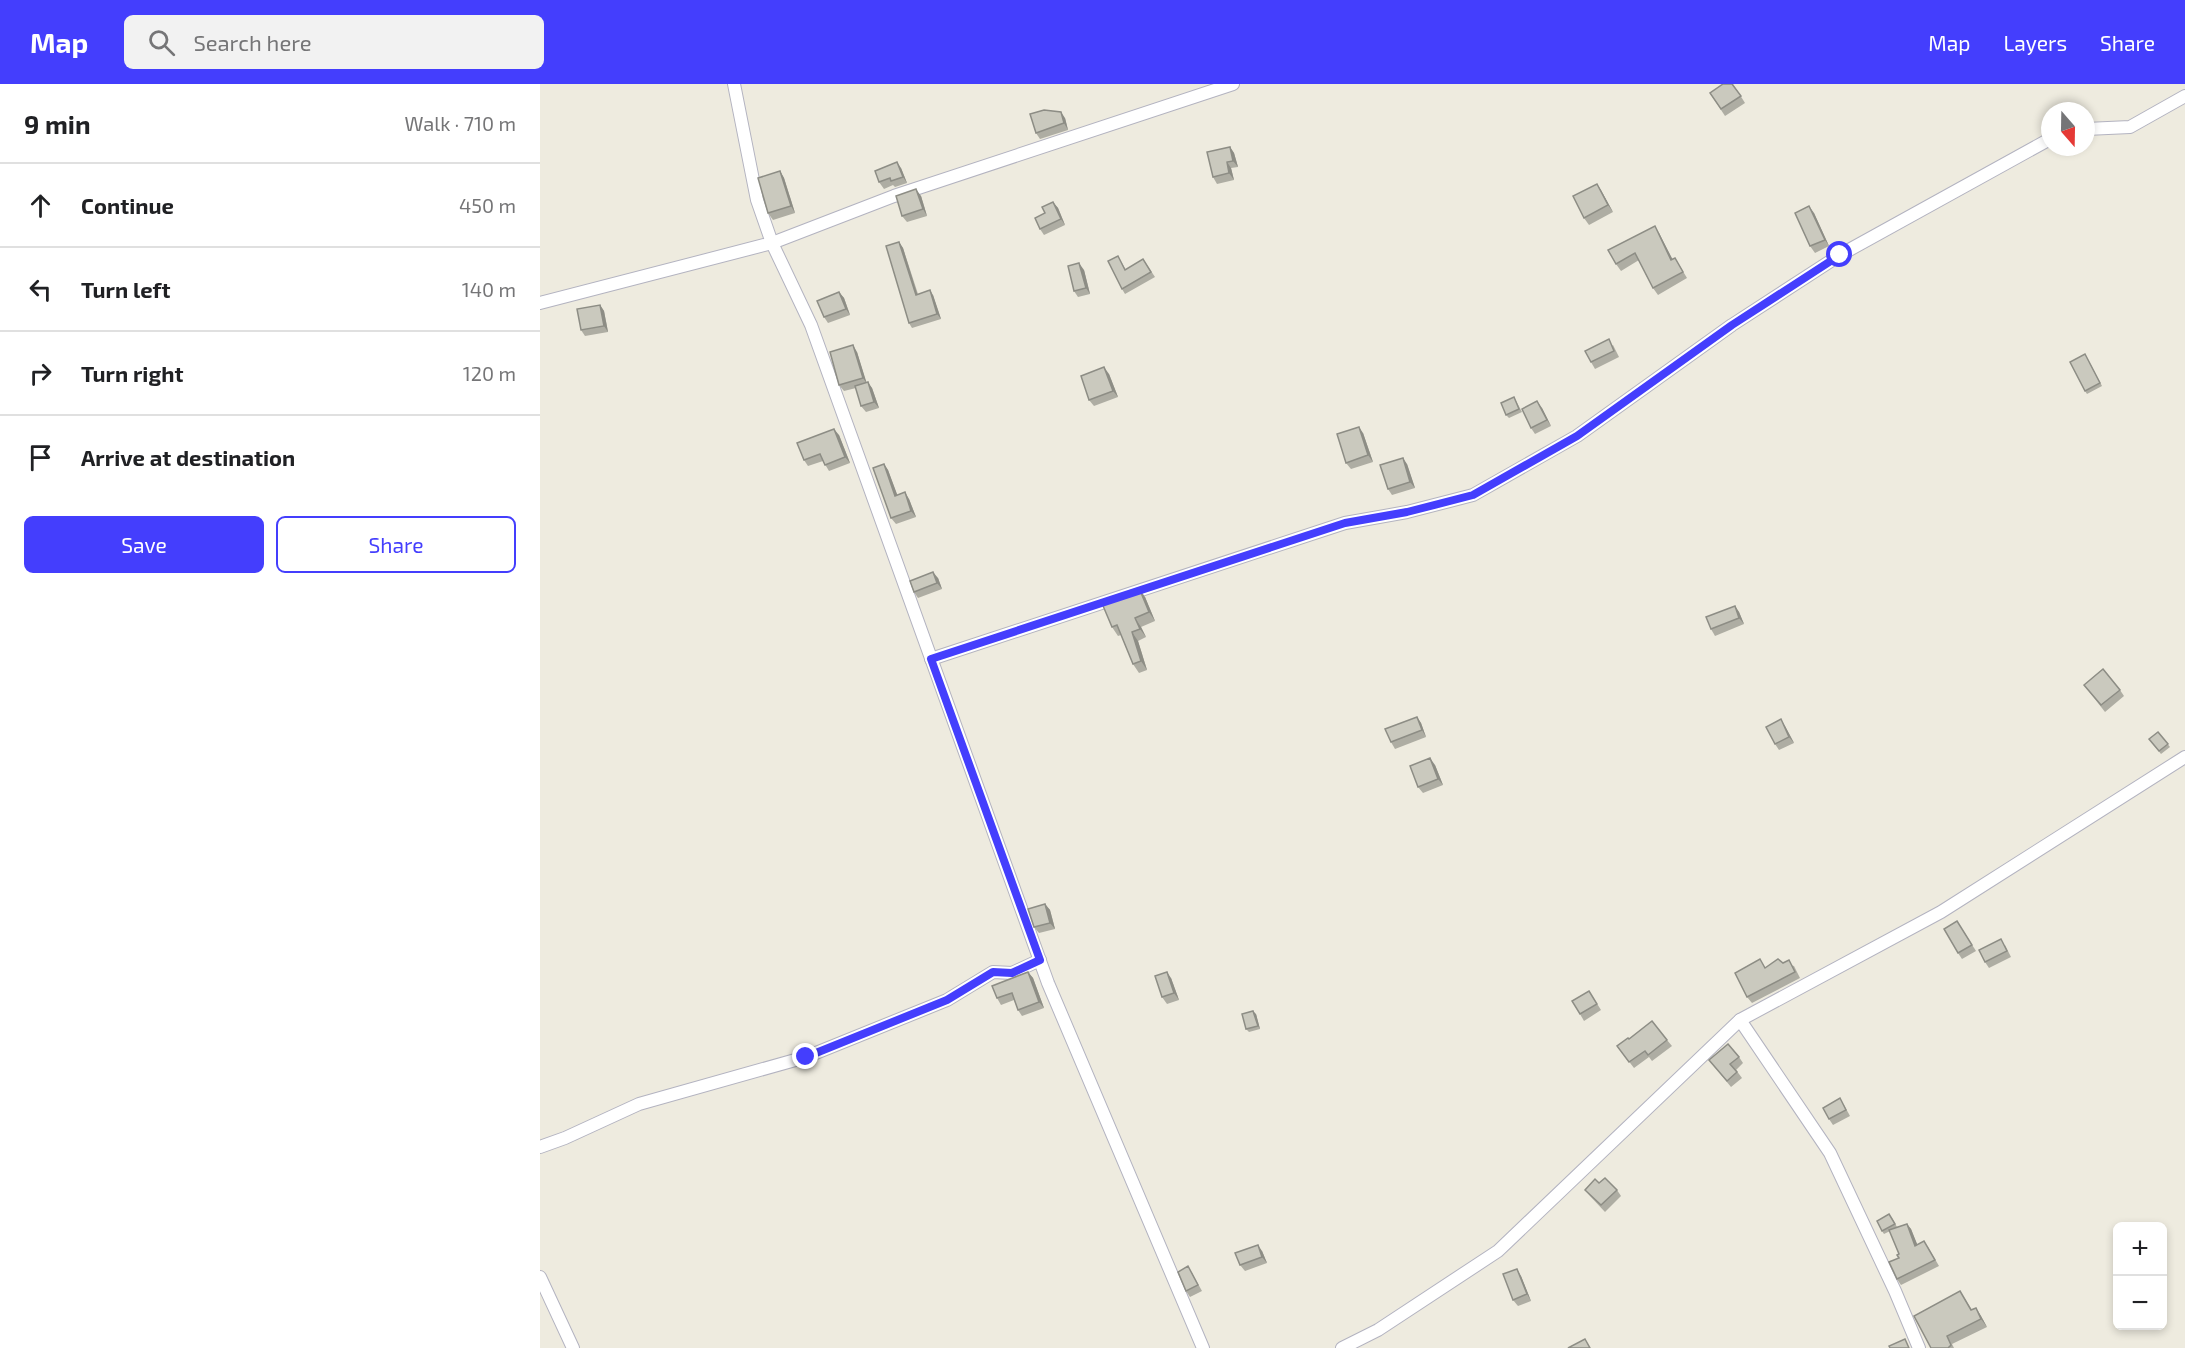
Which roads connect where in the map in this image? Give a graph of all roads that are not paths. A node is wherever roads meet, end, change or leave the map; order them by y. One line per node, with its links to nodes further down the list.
1 (734, 84): 6 (street)
2 (1233, 84): 6 (street)
3 (2185, 96): 4 (street)
4 (2095, 129)
5 (2041, 144): 8 (street)
6 (772, 243): 7 (street); 8 (street)
7 (540, 303)
8 (931, 659): 10 (street)
9 (2185, 757): 11 (street)
10 (1040, 960): 12 (street); 15 (street)
11 (1740, 1020): 16 (street); 17 (street)
12 (540, 1147)
13 (540, 1276): 14 (street)
14 (573, 1348)
15 (1203, 1348)
16 (1342, 1348)
17 (1919, 1348)

